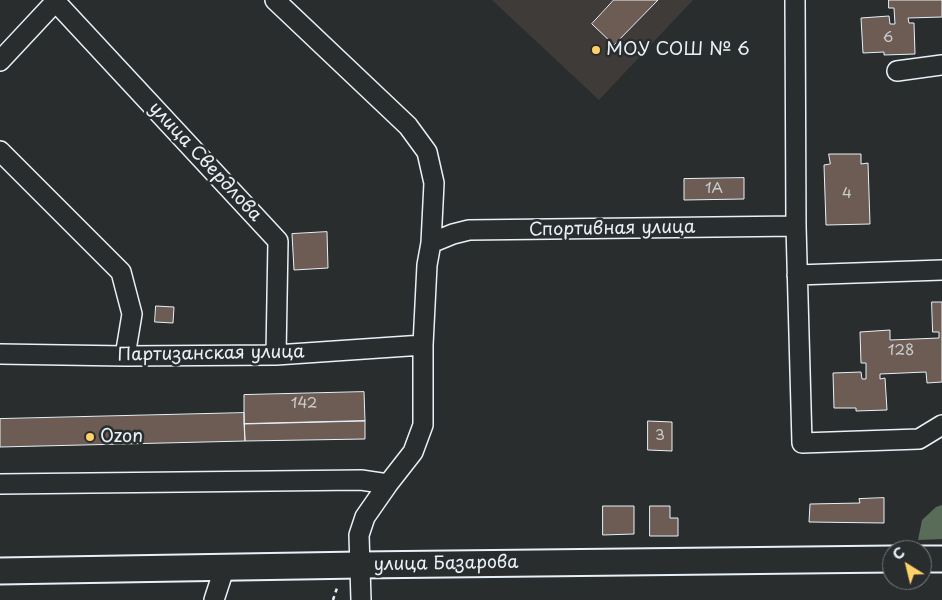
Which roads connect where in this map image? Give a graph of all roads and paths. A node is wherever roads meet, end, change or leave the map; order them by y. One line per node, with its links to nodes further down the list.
1 (275, 0): 9 (street)
2 (795, 0): 8 (street)
3 (55, 1): 4 (street); 14 (street, улица Свердлова)
4 (0, 61)
5 (942, 66): 6 (street)
6 (897, 71)
7 (0, 152): 15 (street)
8 (796, 226): 9 (street, Спортивная улица); 11 (street)
9 (431, 244): 12 (street)
10 (942, 270): 11 (street)
11 (797, 275): 16 (street)
12 (422, 345): 14 (street, Партизанская улица); 18 (street)
13 (0, 354): 15 (street, Партизанская улица)
14 (276, 355): 15 (street, Партизанская улица)
15 (125, 356)
16 (942, 425)
17 (0, 484): 18 (street)
18 (388, 484): 20 (street)
19 (882, 559): 20 (main road, улица Базарова)
20 (360, 564): 21 (main road, улица Базарова); 24 (street)
21 (225, 566): 22 (main road, улица Базарова); 23 (street)
22 (0, 570)
23 (214, 600)
24 (361, 600)

